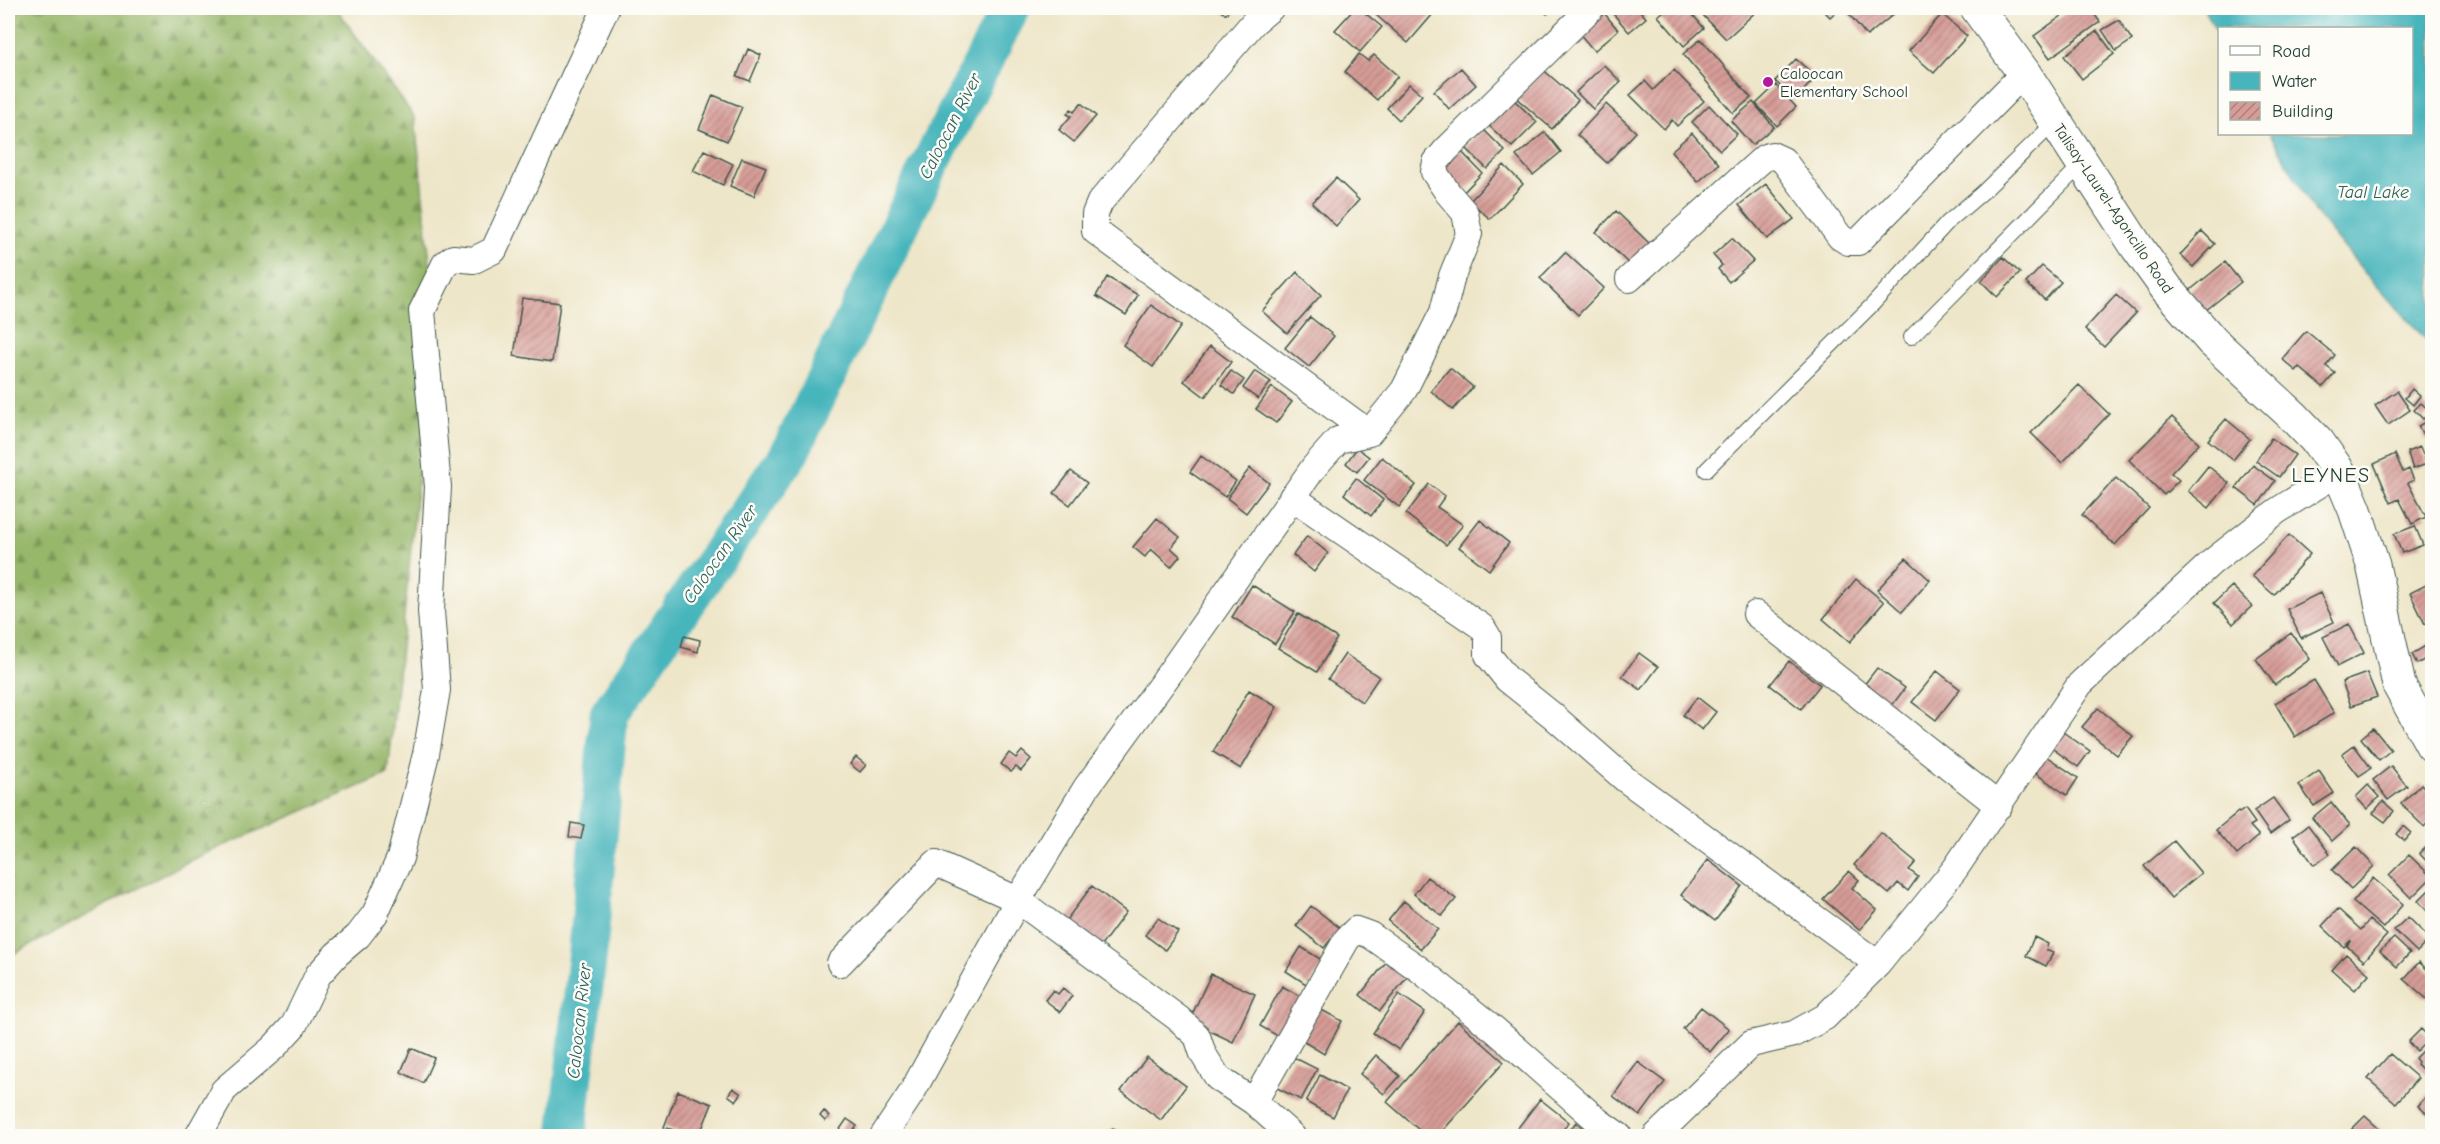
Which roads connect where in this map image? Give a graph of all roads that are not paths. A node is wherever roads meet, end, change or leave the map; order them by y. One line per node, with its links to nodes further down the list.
1 (606, 8): 21 (street)
2 (1271, 8): 10 (street)
3 (1591, 8): 10 (street)
4 (1977, 8): 5 (main road, Talisay-Laurel-Agoncillo Road)
5 (2024, 73): 6 (main road, Talisay-Laurel-Agoncillo Road); 8 (street)
6 (2055, 122): 7 (main road, Talisay-Laurel-Agoncillo Road); 11 (lane)
7 (2083, 164): 9 (lane); 12 (main road, Talisay-Laurel-Agoncillo Road)
8 (1629, 279)
9 (1911, 337)
10 (1369, 433): 13 (street)
11 (1706, 470)
12 (2339, 472): 15 (main road, Talisay-Laurel-Agoncillo Road); 16 (street)
13 (1292, 497): 17 (street); 19 (street)
14 (1756, 614): 16 (street)
15 (2433, 745)
16 (1999, 806): 19 (street)
17 (1018, 900): 18 (street); 20 (street); 22 (street)
18 (840, 963)
19 (1878, 964): 25 (street)
20 (1254, 1102): 23 (street); 24 (street)
21 (198, 1137)
22 (883, 1137)
23 (1292, 1137)
24 (1619, 1137)
25 (1656, 1137)

